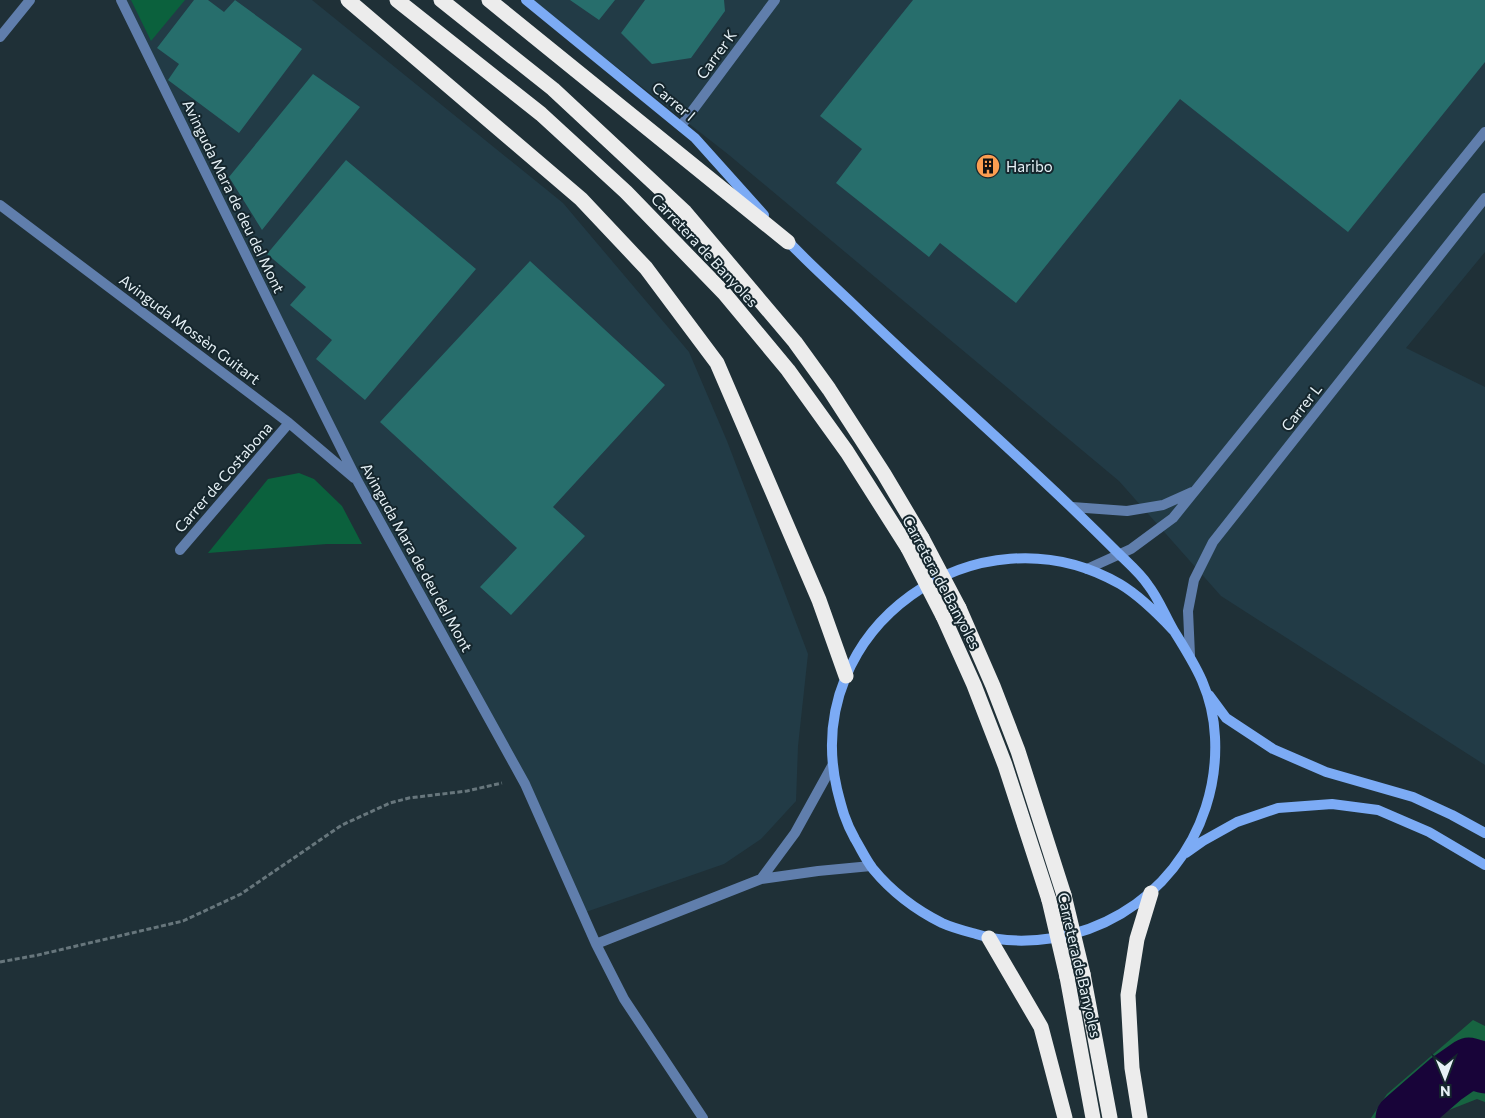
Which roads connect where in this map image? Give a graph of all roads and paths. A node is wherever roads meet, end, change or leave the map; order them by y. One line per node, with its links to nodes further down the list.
1 (30, 0): 9 (street)
2 (121, 0): 16 (street, Avinguda Mara de deu del Mont)
3 (348, 0): 24 (highway)
4 (397, 0): 39 (highway, Carretera de Banyoles, bridge)
5 (440, 0): 40 (highway, bridge)
6 (489, 0): 14 (highway)
7 (526, 0): 10 (main road, Carrer I)
8 (775, 0): 10 (street, Carrer K)
9 (0, 37)
10 (681, 126): 14 (main road, Carrer I)
11 (1485, 132): 17 (street, Carrer L)
12 (1485, 198): 23 (street, Carrer L)
13 (0, 205): 15 (street, Avinguda Mossèn Guitart)
14 (788, 242): 18 (main road, Carrer I)
15 (289, 423): 16 (street, Avinguda Mossèn Guitart); 19 (street, Carrer de Costabona)
16 (358, 482): 27 (street, Avinguda Mara de deu del Mont)
17 (1196, 490): 18 (street, Carrer L); 20 (street, Carrer L)
18 (1072, 507): 20 (main road, Carrer I)
19 (180, 550)
20 (1119, 554): 21 (street, Carrer L); 22 (main road, Carrer I)
21 (1087, 569): 22 (main road); 24 (main road)
22 (1173, 630): 23 (main road)
23 (1190, 655): 25 (main road)
24 (846, 676): 26 (main road)
25 (1207, 693): 28 (main road); 29 (main road)
26 (832, 766): 31 (main road); 32 (street)
27 (522, 779): 35 (street, Avinguda Mara de deu del Mont); 36 (path)
28 (1485, 834)
29 (1185, 853): 30 (main road); 33 (main road)
30 (1485, 865)
31 (871, 866): 32 (street); 34 (main road)
32 (761, 879): 35 (street)
33 (1151, 893): 34 (main road); 41 (highway)
34 (989, 938): 38 (highway)
35 (596, 944): 37 (street, Avinguda Mara de deu del Mont)
36 (0, 962)
37 (704, 1118)
38 (1065, 1118)
39 (1093, 1118)
40 (1110, 1118)
41 (1140, 1118)

